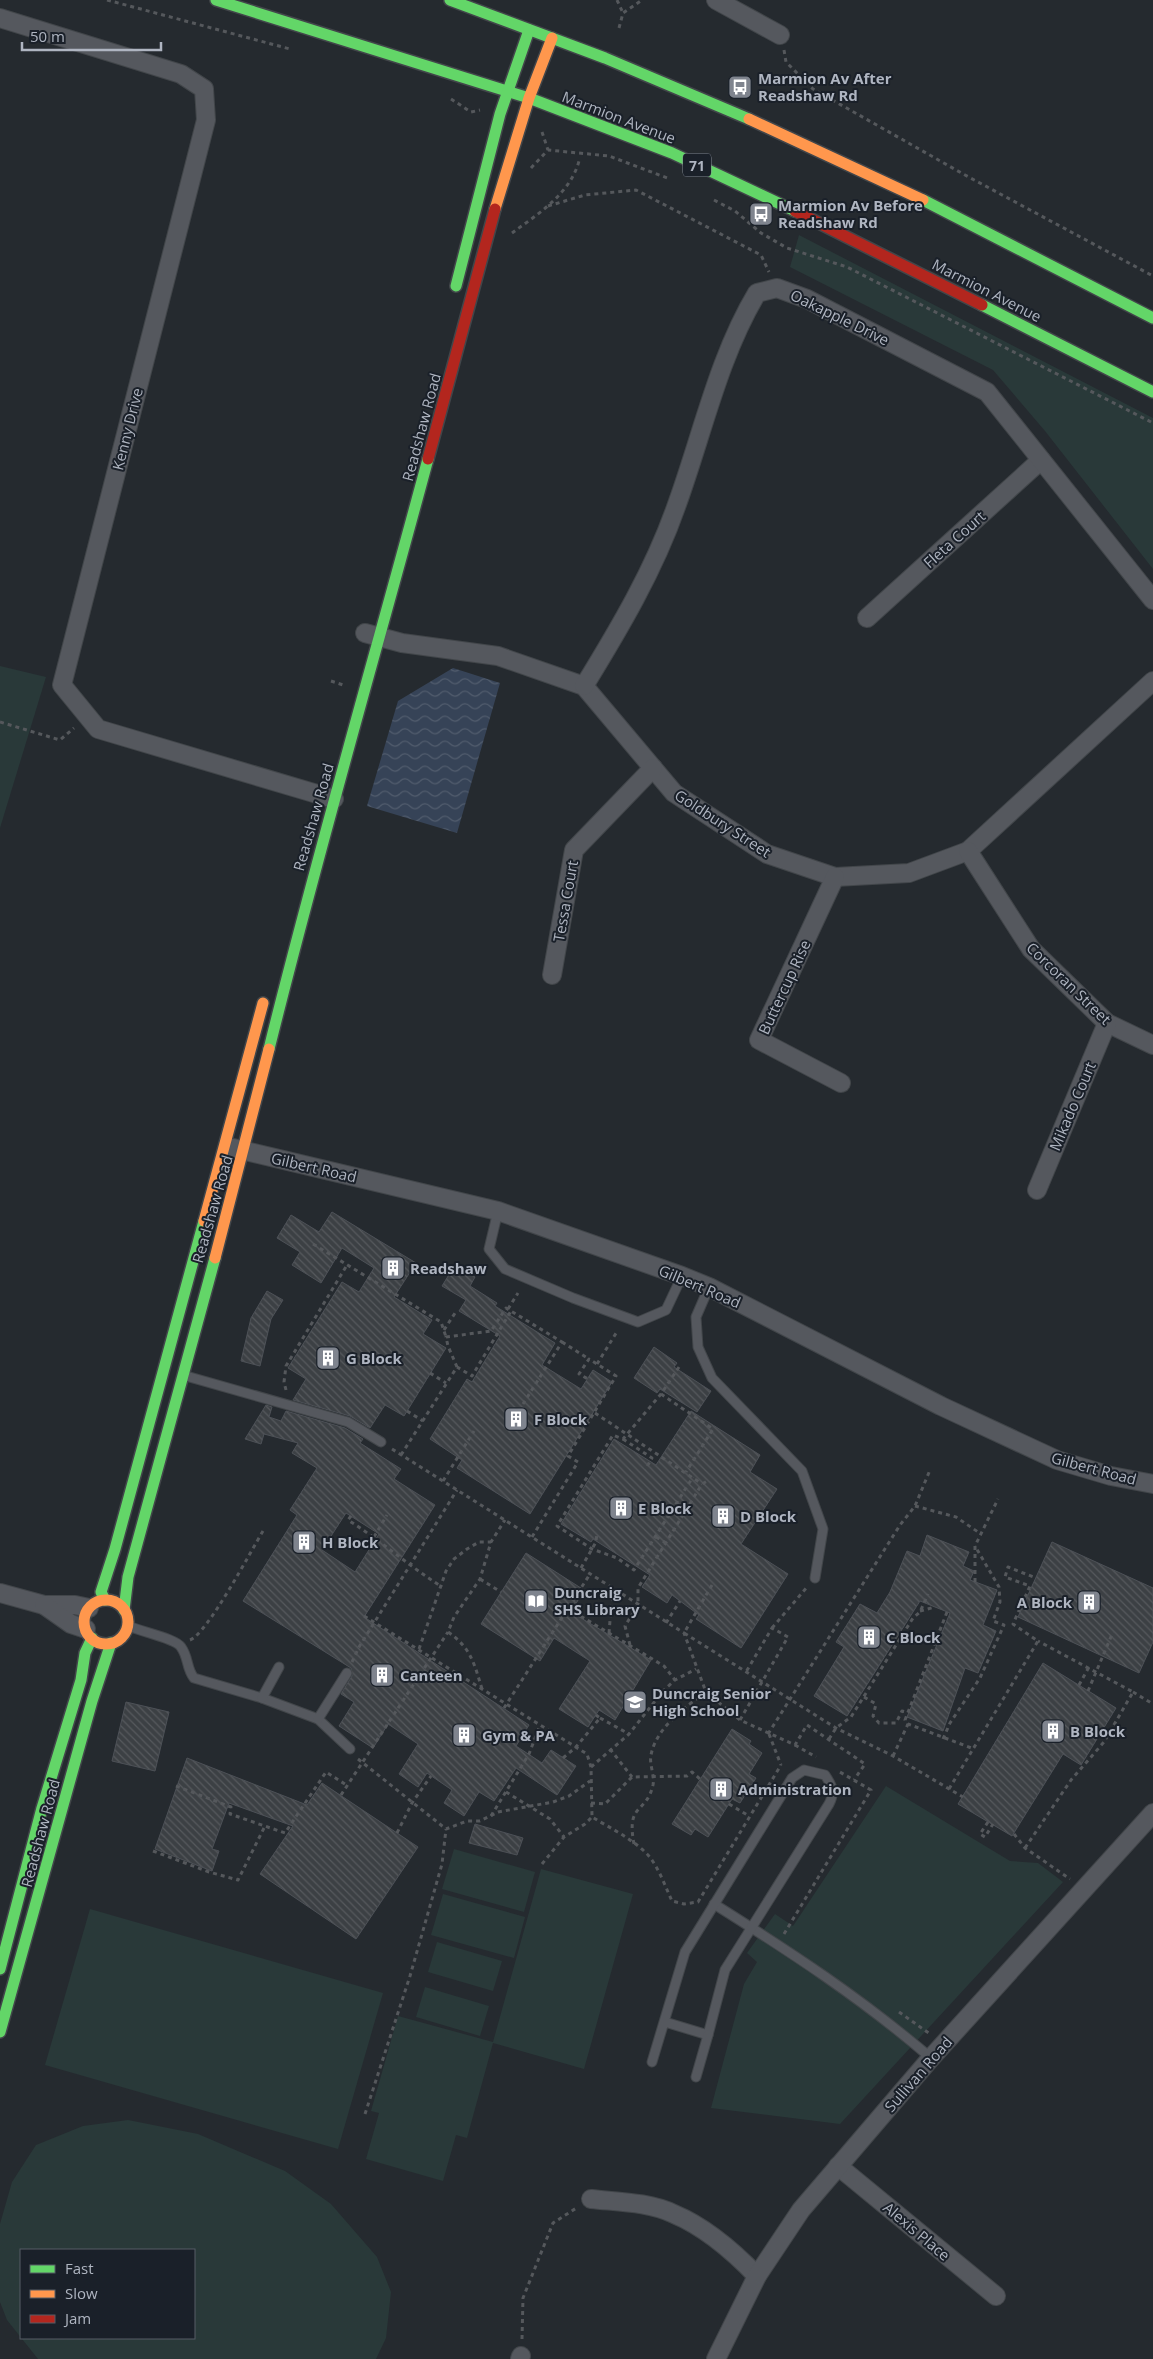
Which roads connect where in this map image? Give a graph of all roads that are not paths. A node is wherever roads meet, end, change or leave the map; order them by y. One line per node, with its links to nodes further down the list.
1 (216, 0): 8 (main road, Marmion Avenue / 71)
2 (450, 0): 5 (main road)
3 (716, 0): 6 (street)
4 (0, 18): 20 (street, Kenny Drive)
5 (529, 30): 7 (main road); 8 (main road)
6 (780, 35)
7 (552, 38): 9 (main road, Readshaw Road); 11 (main road)
8 (507, 91): 9 (main road, Marmion Avenue / 71); 10 (main road)
9 (529, 98): 12 (main road, Marmion Avenue / 71); 16 (main road, Readshaw Road)
10 (454, 296)
11 (1153, 318)
12 (1153, 392)
13 (1041, 460): 14 (street, Oakapple Drive); 15 (street, Fleta Court); 18 (street, Oakapple Drive)
14 (1153, 600)
15 (867, 618)
16 (369, 634): 18 (street); 20 (main road, Readshaw Road)
17 (1153, 681): 21 (street, Goldbury Street)
18 (584, 686): 19 (street, Goldbury Street)
19 (653, 768): 22 (street, Goldbury Street); 23 (street, Tessa Court)
20 (322, 797): 29 (main road, Readshaw Road)
21 (968, 851): 22 (street, Goldbury Street); 25 (street, Corcoran Street)
22 (835, 877): 27 (street, Buttercup Rise)
23 (552, 975)
24 (267, 988): 28 (main road, Readshaw Road)
25 (1107, 1023): 26 (street, Corcoran Street); 30 (street, Mikado Court)
26 (1153, 1046)
27 (841, 1084)
28 (226, 1146): 29 (street, Gilbert Road); 34 (main road, Readshaw Road)
29 (244, 1150): 31 (street, Gilbert Road); 35 (main road, Readshaw Road)
30 (1037, 1190)
31 (498, 1211): 32 (street, Gilbert Road); 32 (lane)
32 (682, 1276): 33 (street, Gilbert Road)
33 (709, 1286): 37 (street, Gilbert Road); 38 (lane)
34 (163, 1371): 35 (lane); 40 (main road, Readshaw Road)
35 (181, 1375): 36 (lane); 42 (main road, Readshaw Road)
36 (381, 1442)
37 (1153, 1484)
38 (815, 1578)
39 (0, 1593): 41 (street)
40 (97, 1604): 41 (street); 42 (main road); 44 (main road)
41 (44, 1605): 44 (street)
42 (124, 1610): 43 (main road)
43 (128, 1625): 45 (main road); 48 (lane)
44 (89, 1634): 45 (main road); 54 (main road, Readshaw Road)
45 (111, 1643): 56 (main road, Readshaw Road)
46 (278, 1668): 48 (lane)
47 (347, 1673): 49 (lane)
48 (262, 1698): 49 (lane)
49 (318, 1719): 50 (lane)
50 (350, 1749)
51 (1151, 1819): 58 (street, Sullivan Road)
52 (714, 1904): 53 (lane); 53 (lane); 55 (lane)
53 (752, 1928): 57 (lane); 58 (lane)
54 (0, 1969)
55 (665, 2022): 57 (lane); 59 (lane)
56 (0, 2032)
57 (708, 2035): 60 (lane)
58 (931, 2058): 61 (street, Sullivan Road)
59 (652, 2062)
60 (696, 2077)
61 (838, 2166): 63 (street, Sullivan Road); 64 (street, Alexis Place)
62 (591, 2199): 63 (street)
63 (757, 2276): 65 (street, Sullivan Road)
64 (996, 2296)
65 (716, 2359)

